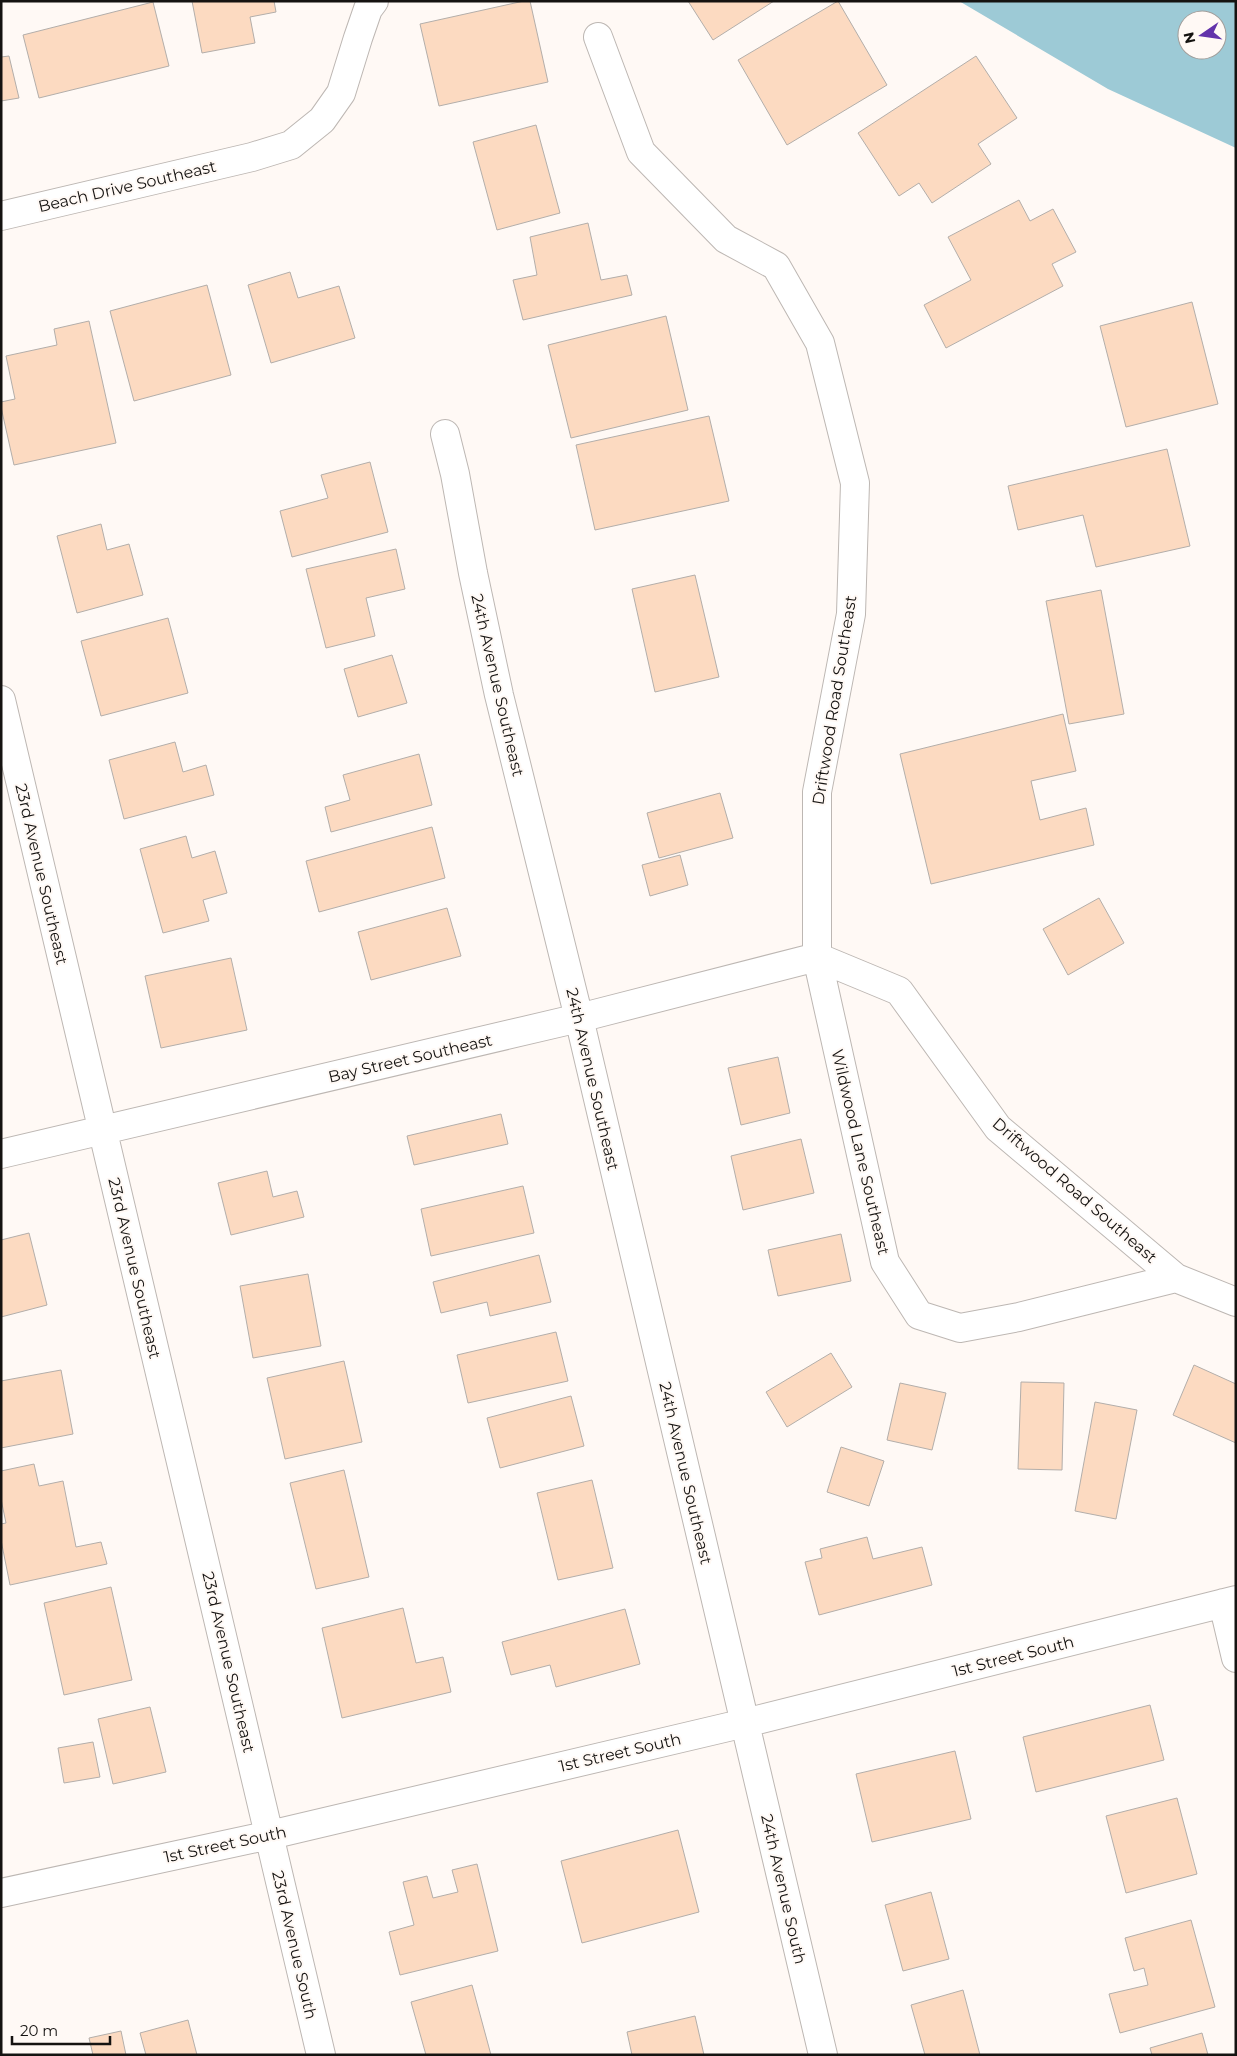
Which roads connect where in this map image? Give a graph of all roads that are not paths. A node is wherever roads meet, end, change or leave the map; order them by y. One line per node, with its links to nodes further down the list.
1 (374, 1): 3 (street, Beach Drive Southeast)
2 (598, 37): 6 (street, Driftwood Road Southeast)
3 (1, 216)
4 (445, 434): 7 (street, 24th Avenue Southeast)
5 (1, 700): 8 (street, 23rd Avenue Southeast)
6 (817, 957): 7 (street, Bay Street Southeast); 10 (street, Driftwood Road Southeast); 10 (street, Wildwood Lane Southeast)
7 (579, 1018): 8 (street, Bay Street Southeast); 14 (street, 24th Avenue Southeast)
8 (102, 1130): 9 (street, Bay Street Southeast); 15 (street, 23rd Avenue Southeast)
9 (1, 1154)
10 (1176, 1278): 11 (street, Driftwood Road Southeast)
11 (1236, 1302)
12 (1230, 1602): 13 (street); 14 (street, 1st Street South)
13 (1236, 1658)
14 (745, 1723): 15 (street, 1st Street South); 18 (street, 24th Avenue South)
15 (270, 1835): 16 (street, 1st Street South); 17 (street, 23rd Avenue South)
16 (1, 1893)
17 (321, 2055)
18 (822, 2055)

